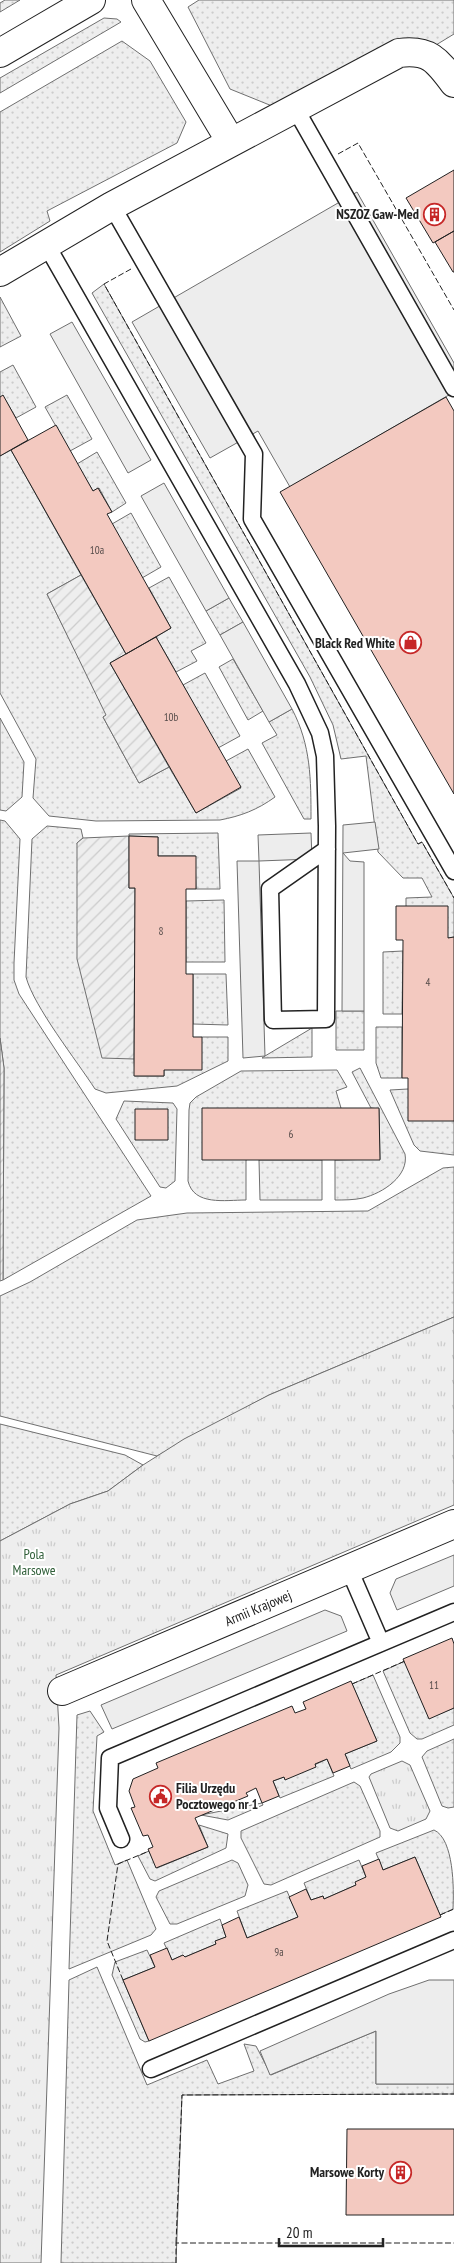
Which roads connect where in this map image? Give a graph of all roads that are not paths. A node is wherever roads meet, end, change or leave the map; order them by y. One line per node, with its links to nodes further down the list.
1 (91, 0): 3 (street)
2 (146, 0): 6 (street)
3 (0, 53)
4 (454, 83): 5 (street)
5 (294, 108): 6 (street); 10 (lane)
6 (231, 142): 7 (street)
7 (112, 206): 8 (street); 12 (lane)
8 (46, 244): 9 (street); 11 (lane)
9 (0, 272)
10 (454, 388)
11 (327, 849): 11 (lane)
12 (454, 871)
13 (454, 1524): 14 (street, Armii Krajowej)
14 (349, 1569): 16 (lane); 17 (street, Armii Krajowej)
15 (454, 1612): 16 (lane)
16 (381, 1642): 18 (lane)
17 (62, 1691)
18 (121, 1839)
19 (454, 1940): 20 (lane)
20 (151, 2069)

